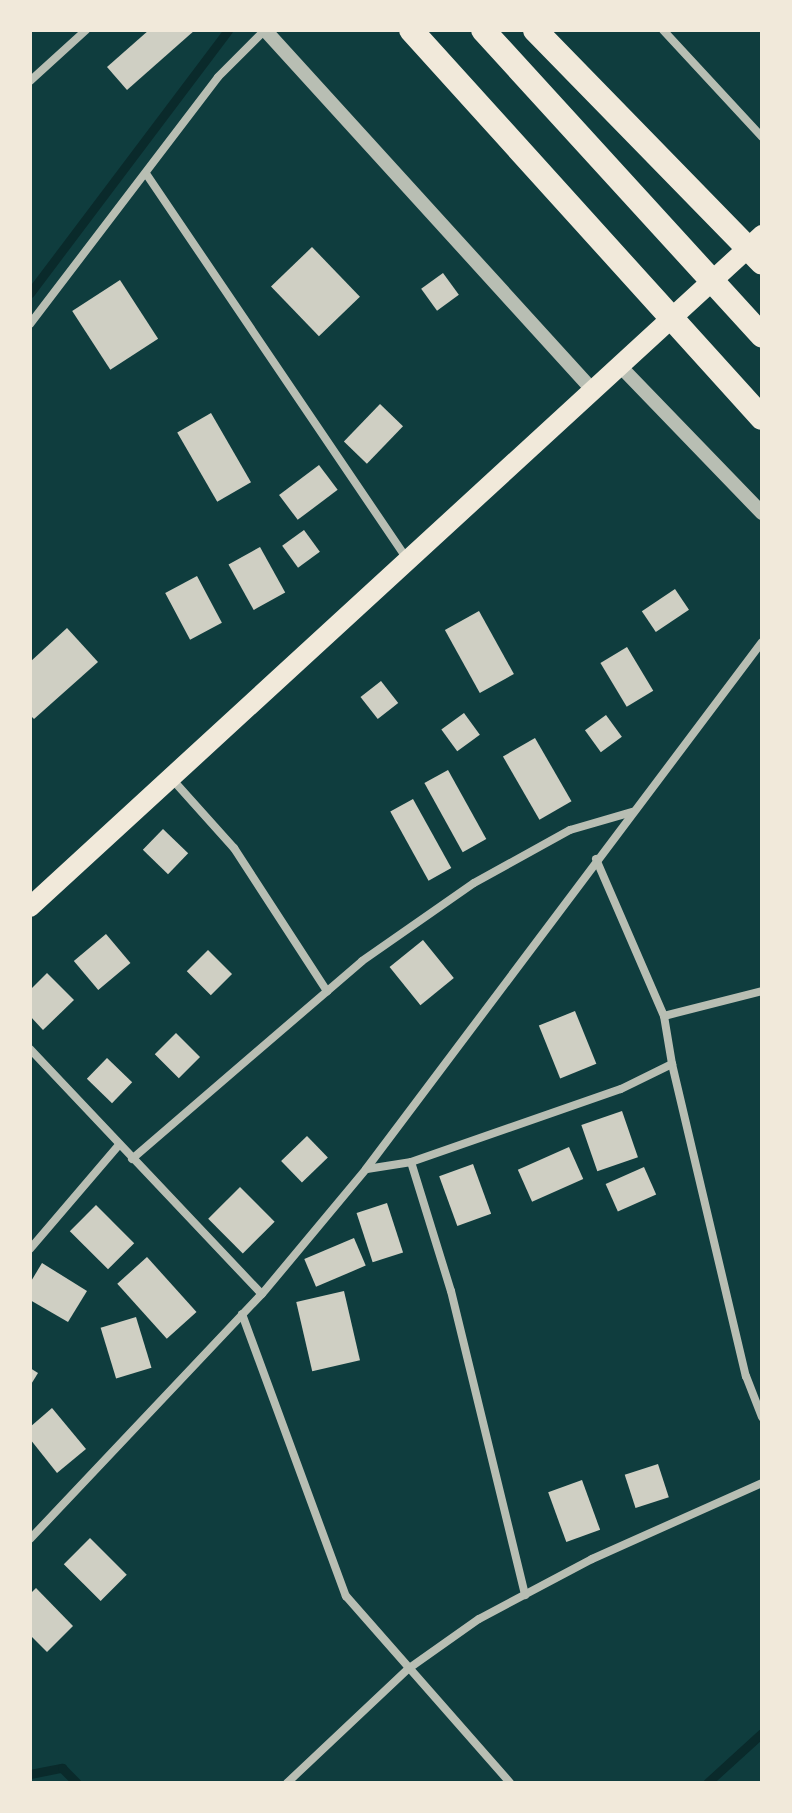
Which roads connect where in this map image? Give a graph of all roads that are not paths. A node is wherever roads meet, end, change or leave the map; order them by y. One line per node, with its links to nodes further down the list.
1 (86, 30): 7 (street)
2 (265, 30): 9 (street); 15 (street)
3 (411, 30): 16 (highway)
4 (483, 30): 13 (highway)
5 (535, 30): 11 (highway)
6 (663, 30): 8 (street)
7 (30, 81)
8 (762, 137)
9 (147, 175): 12 (street); 18 (street)
10 (762, 235): 14 (main road)
11 (762, 263)
12 (30, 324)
13 (762, 336)
14 (619, 365): 15 (main road); 17 (street)
15 (593, 391): 18 (main road)
16 (762, 418)
17 (762, 513)
18 (408, 560): 20 (main road)
19 (762, 642): 21 (street)
20 (171, 778): 23 (main road); 24 (street)
21 (632, 812): 22 (street); 24 (street)
22 (596, 859): 26 (street); 32 (street)
23 (30, 907)
24 (327, 991): 30 (street)
25 (762, 991): 26 (street)
26 (664, 1016): 28 (street)
27 (30, 1049): 29 (street)
28 (672, 1064): 31 (street); 36 (street)
29 (118, 1146): 30 (street); 33 (street)
30 (132, 1159): 34 (street)
31 (411, 1162): 32 (street); 39 (street)
32 (366, 1169): 34 (street)
33 (30, 1249)
34 (262, 1294): 35 (street)
35 (242, 1314): 38 (street); 40 (street)
36 (762, 1417)
37 (762, 1483): 39 (street)
38 (30, 1539)
39 (525, 1595): 40 (street)
40 (408, 1669): 41 (street); 42 (street)
41 (287, 1783)
42 (510, 1783)

